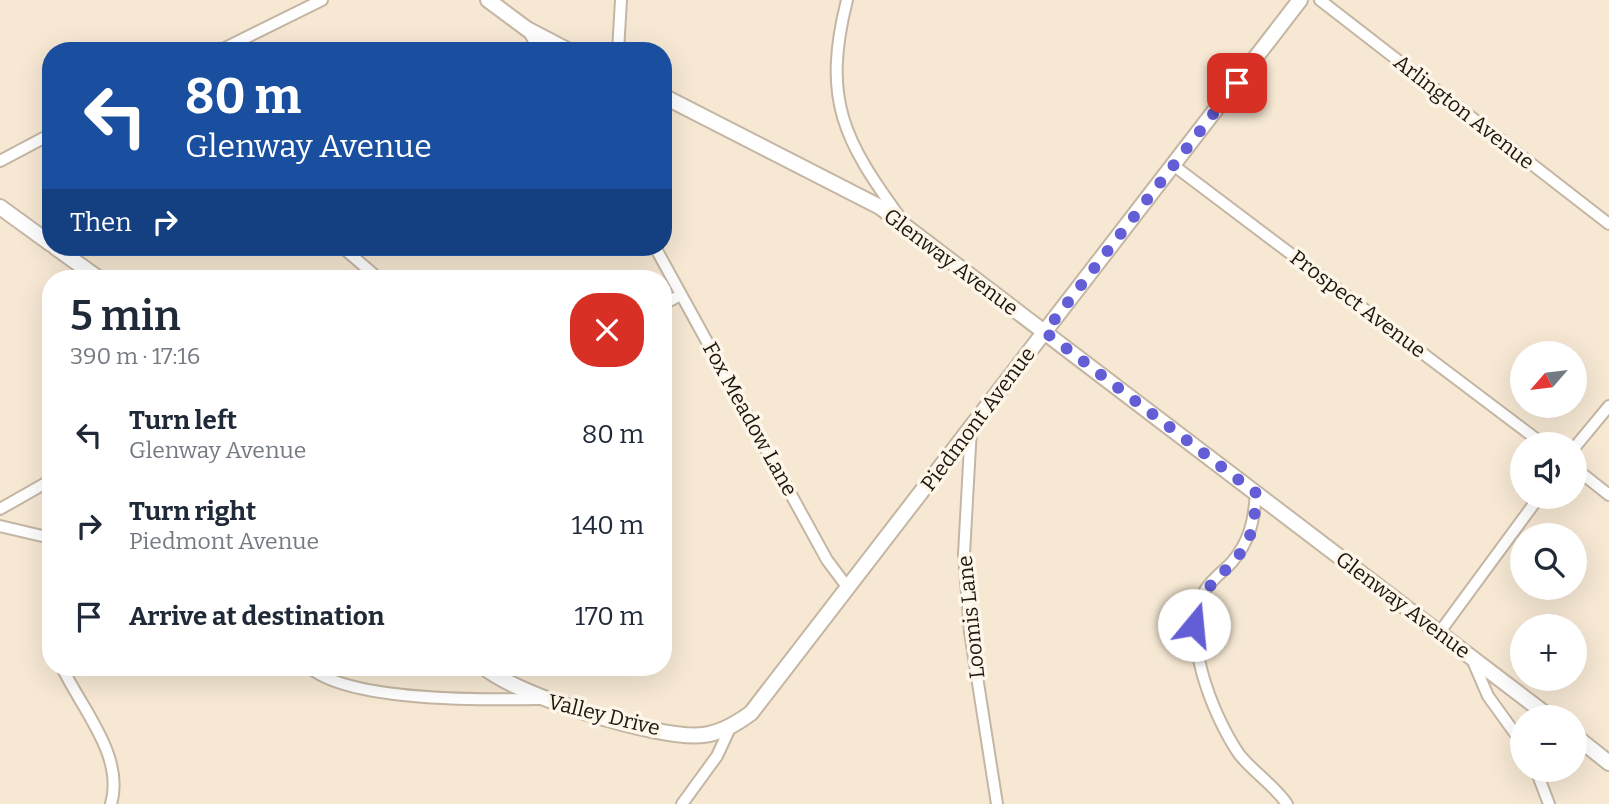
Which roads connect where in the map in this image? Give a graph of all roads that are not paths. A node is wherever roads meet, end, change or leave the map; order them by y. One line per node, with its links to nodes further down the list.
1 (321, 0): 8 (street)
2 (488, 0): 7 (street)
3 (621, 0): 11 (street)
4 (847, 0): 18 (street)
5 (1300, 0): 15 (street, Piedmont Avenue)
6 (1320, 0): 17 (street, Arlington Avenue)
7 (527, 29): 9 (street); 10 (street)
8 (237, 42)
9 (535, 42)
10 (552, 42)
11 (619, 42)
12 (672, 101): 18 (street, Glenway Avenue)
13 (42, 139): 14 (street)
14 (0, 161)
15 (1173, 165): 27 (street, Piedmont Avenue); 30 (street, Prospect Avenue)
16 (0, 207): 19 (street)
17 (1609, 224)
18 (911, 231): 27 (street, Glenway Avenue)
19 (42, 237)
20 (68, 256): 22 (street)
21 (352, 256): 23 (street)
22 (87, 270)
23 (369, 270)
24 (672, 278): 25 (street, Fox Meadow Lane)
25 (681, 295): 26 (street); 40 (street, Fox Meadow Lane)
26 (672, 300)
27 (1045, 332): 29 (street, Piedmont Avenue); 34 (street, Glenway Avenue)
28 (1609, 406): 31 (street)
29 (971, 428): 40 (street, Piedmont Avenue); 55 (street, Loomis Lane)
30 (1527, 432)
31 (1587, 433)
32 (1587, 478): 35 (street)
33 (42, 485): 36 (street)
34 (1256, 493): 41 (street, Glenway Avenue); 56 (street)
35 (1609, 495)
36 (0, 509)
37 (1530, 509): 41 (street)
38 (0, 526): 39 (street)
39 (42, 536)
40 (848, 588): 48 (street, Piedmont Avenue)
41 (1439, 633): 42 (street, Glenway Avenue)
42 (1471, 656): 47 (street, Glenway Avenue); 49 (street)
43 (67, 676): 53 (street)
44 (324, 676): 46 (street)
45 (498, 676): 46 (street, Valley Drive)
46 (540, 699): 48 (street, Valley Drive)
47 (1534, 705)
48 (731, 726): 54 (street, Piedmont Avenue)
49 (1510, 726)
50 (1587, 746): 51 (street)
51 (1609, 763)
52 (1541, 782): 57 (street)
53 (111, 804)
54 (682, 804)
55 (997, 804)
56 (1287, 804)
57 (1549, 804)

